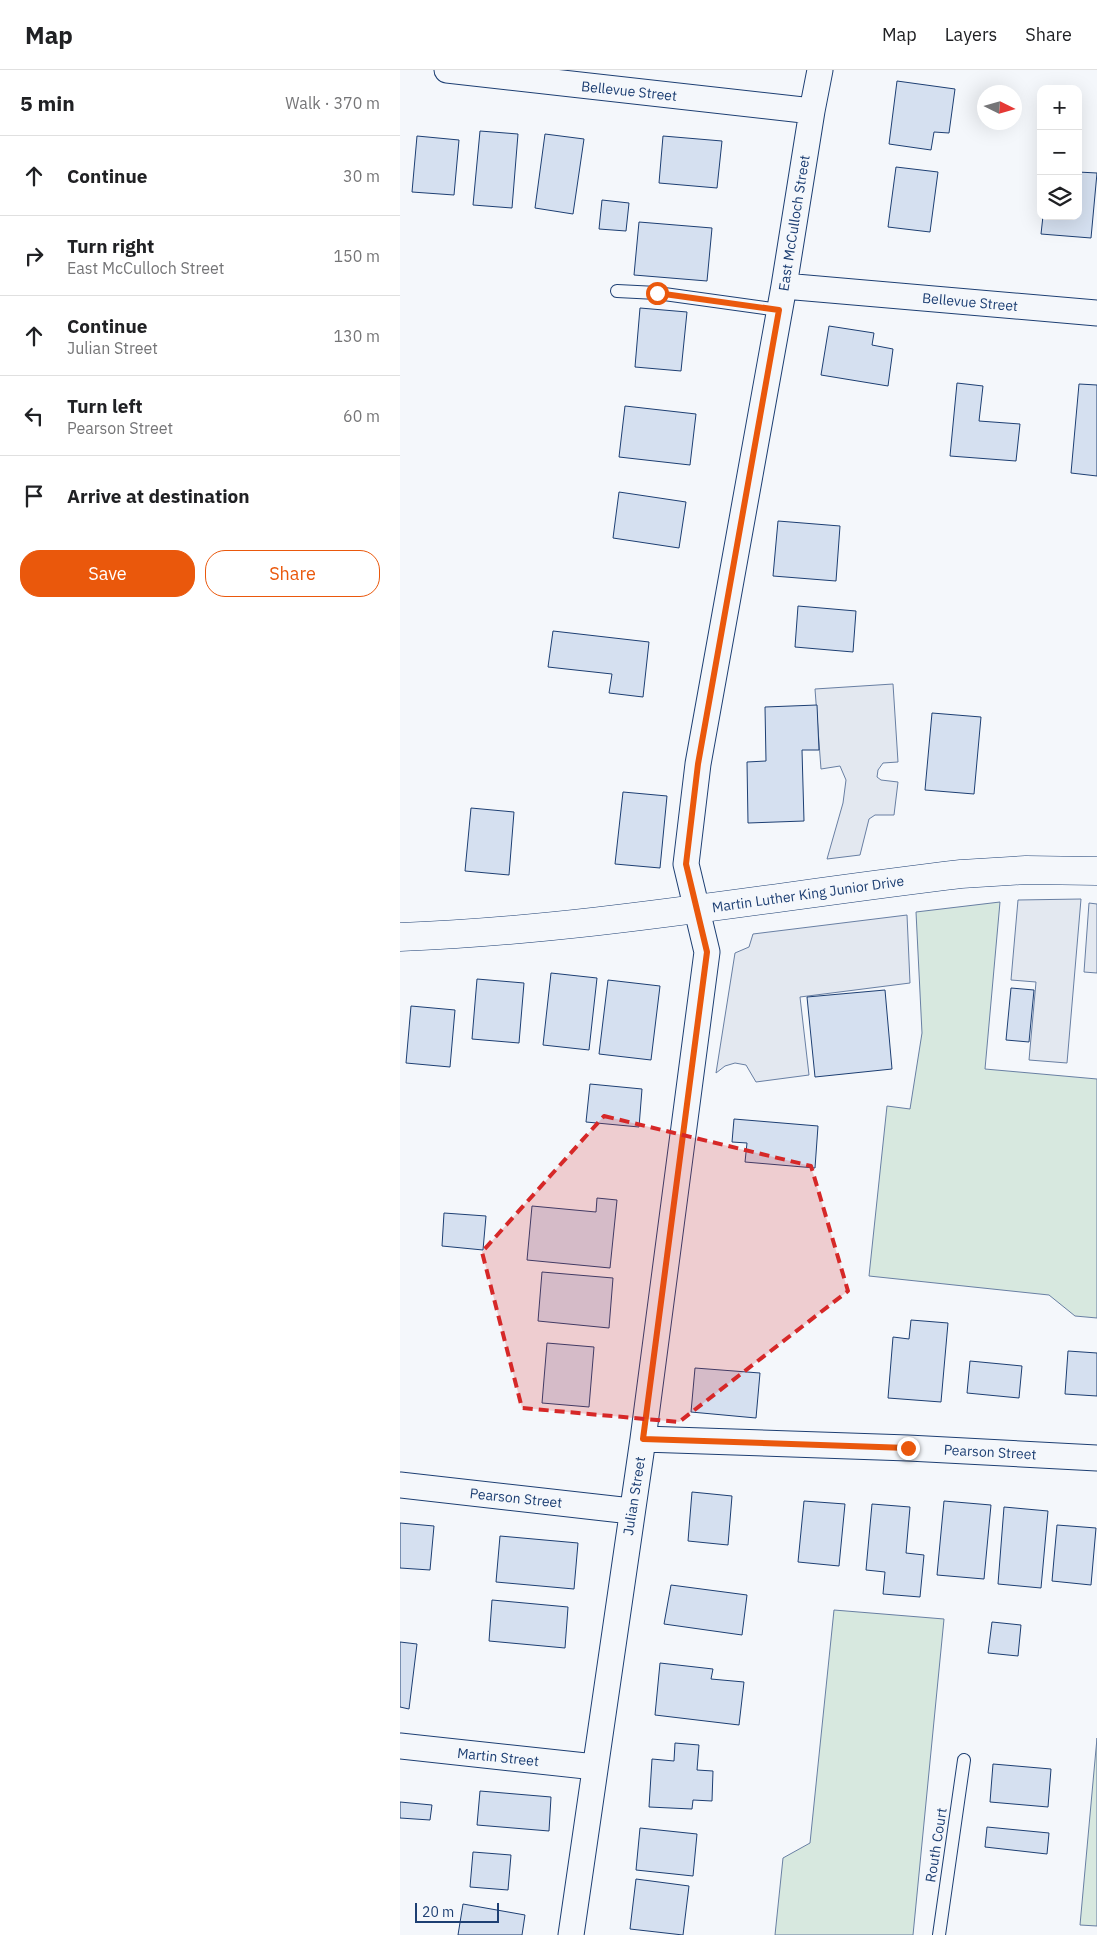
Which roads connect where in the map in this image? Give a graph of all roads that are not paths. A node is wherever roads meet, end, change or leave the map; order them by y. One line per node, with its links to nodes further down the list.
1 (447, 70): 3 (street, Bellevue Street)
2 (820, 70): 3 (street, East McCulloch Street)
3 (812, 111): 4 (street, East McCulloch Street)
4 (784, 286): 6 (street, East McCulloch Street); 7 (street, Bellevue Street)
5 (617, 291): 6 (lane)
6 (779, 310): 9 (street, East McCulloch Street)
7 (1097, 313)
8 (1097, 871): 9 (main road, Martin Luther King Junior Drive)
9 (698, 908): 10 (main road, Martin Luther King Junior Drive); 11 (street, Julian Street)
10 (400, 938)
11 (643, 1439): 12 (street, Pearson Street); 14 (street, Julian Street)
12 (1097, 1458)
13 (400, 1485): 14 (street, Pearson Street)
14 (631, 1511): 17 (street, Julian Street)
15 (400, 1746): 17 (street, Martin Street)
16 (964, 1760): 19 (lane, Routh Court)
17 (595, 1767): 18 (street, Julian Street)
18 (570, 1935)
19 (939, 1935)

